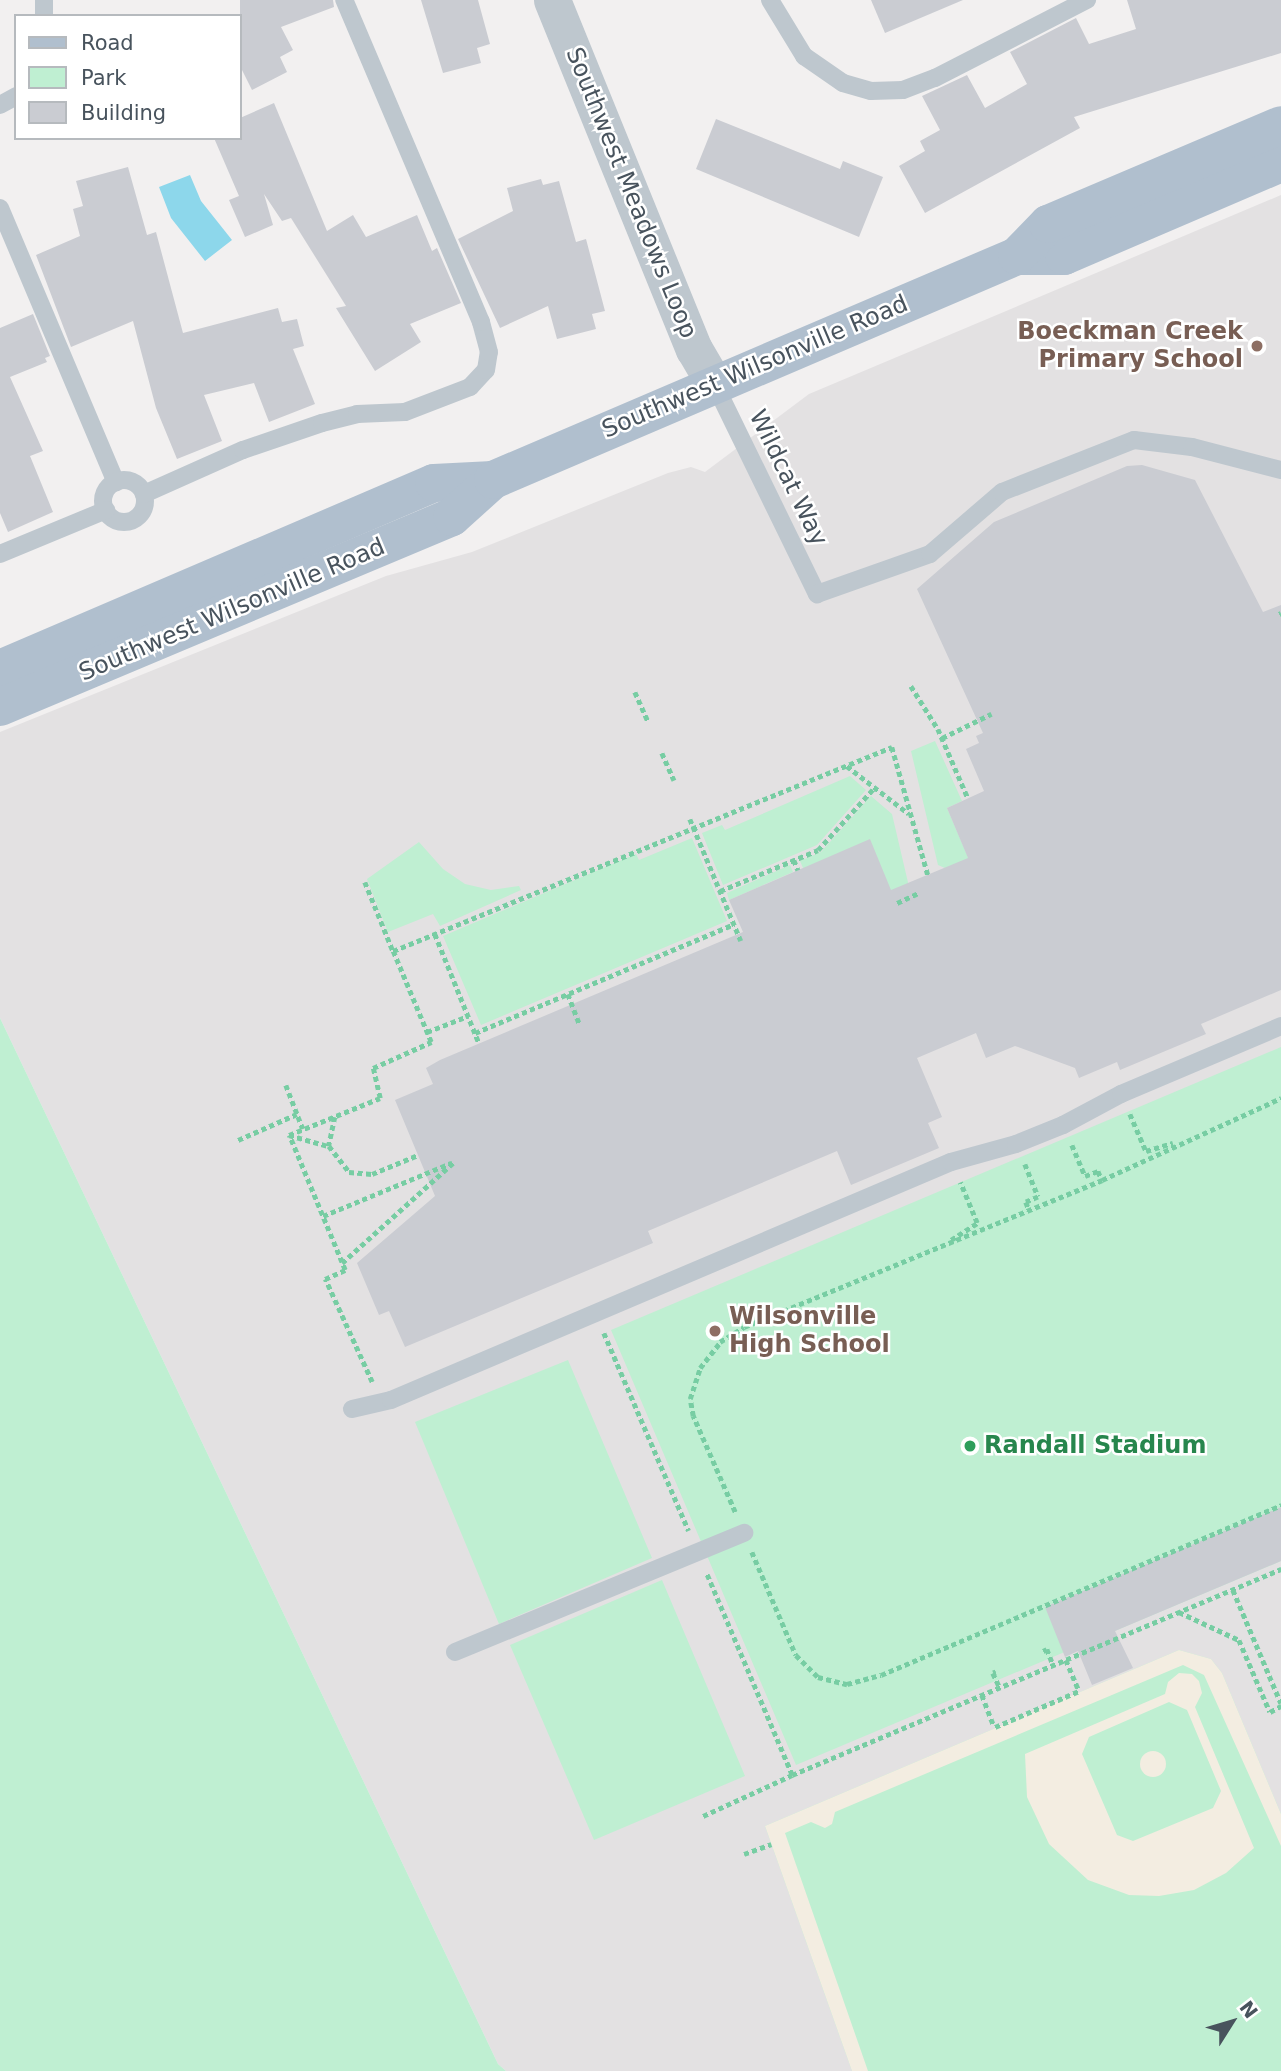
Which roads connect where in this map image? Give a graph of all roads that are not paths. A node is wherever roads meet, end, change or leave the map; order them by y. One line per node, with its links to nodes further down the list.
1 (345, 0): 13 (lane)
2 (552, 0): 9 (street, Southwest Meadows Loop)
3 (770, 0): 4 (lane)
4 (1087, 0)
5 (1281, 125): 8 (main road, Southwest Wilsonville Road)
6 (1281, 163): 8 (main road, Southwest Wilsonville Road)
7 (0, 208): 12 (lane)
8 (1017, 256): 9 (main road, Southwest Wilsonville Road)
9 (715, 385): 10 (lane, Wildcat Way); 11 (main road, Southwest Wilsonville Road)
10 (1281, 470)
11 (493, 480): 16 (main road, Southwest Wilsonville Road); 17 (main road, Southwest Wilsonville Road)
12 (116, 482): 13 (lane); 14 (lane)
13 (144, 494): 14 (lane)
14 (106, 510): 15 (lane)
15 (0, 554)
16 (0, 669)
17 (0, 707)
18 (1281, 1026): 19 (lane)
19 (352, 1409)
20 (744, 1533): 21 (lane)
21 (455, 1653)

